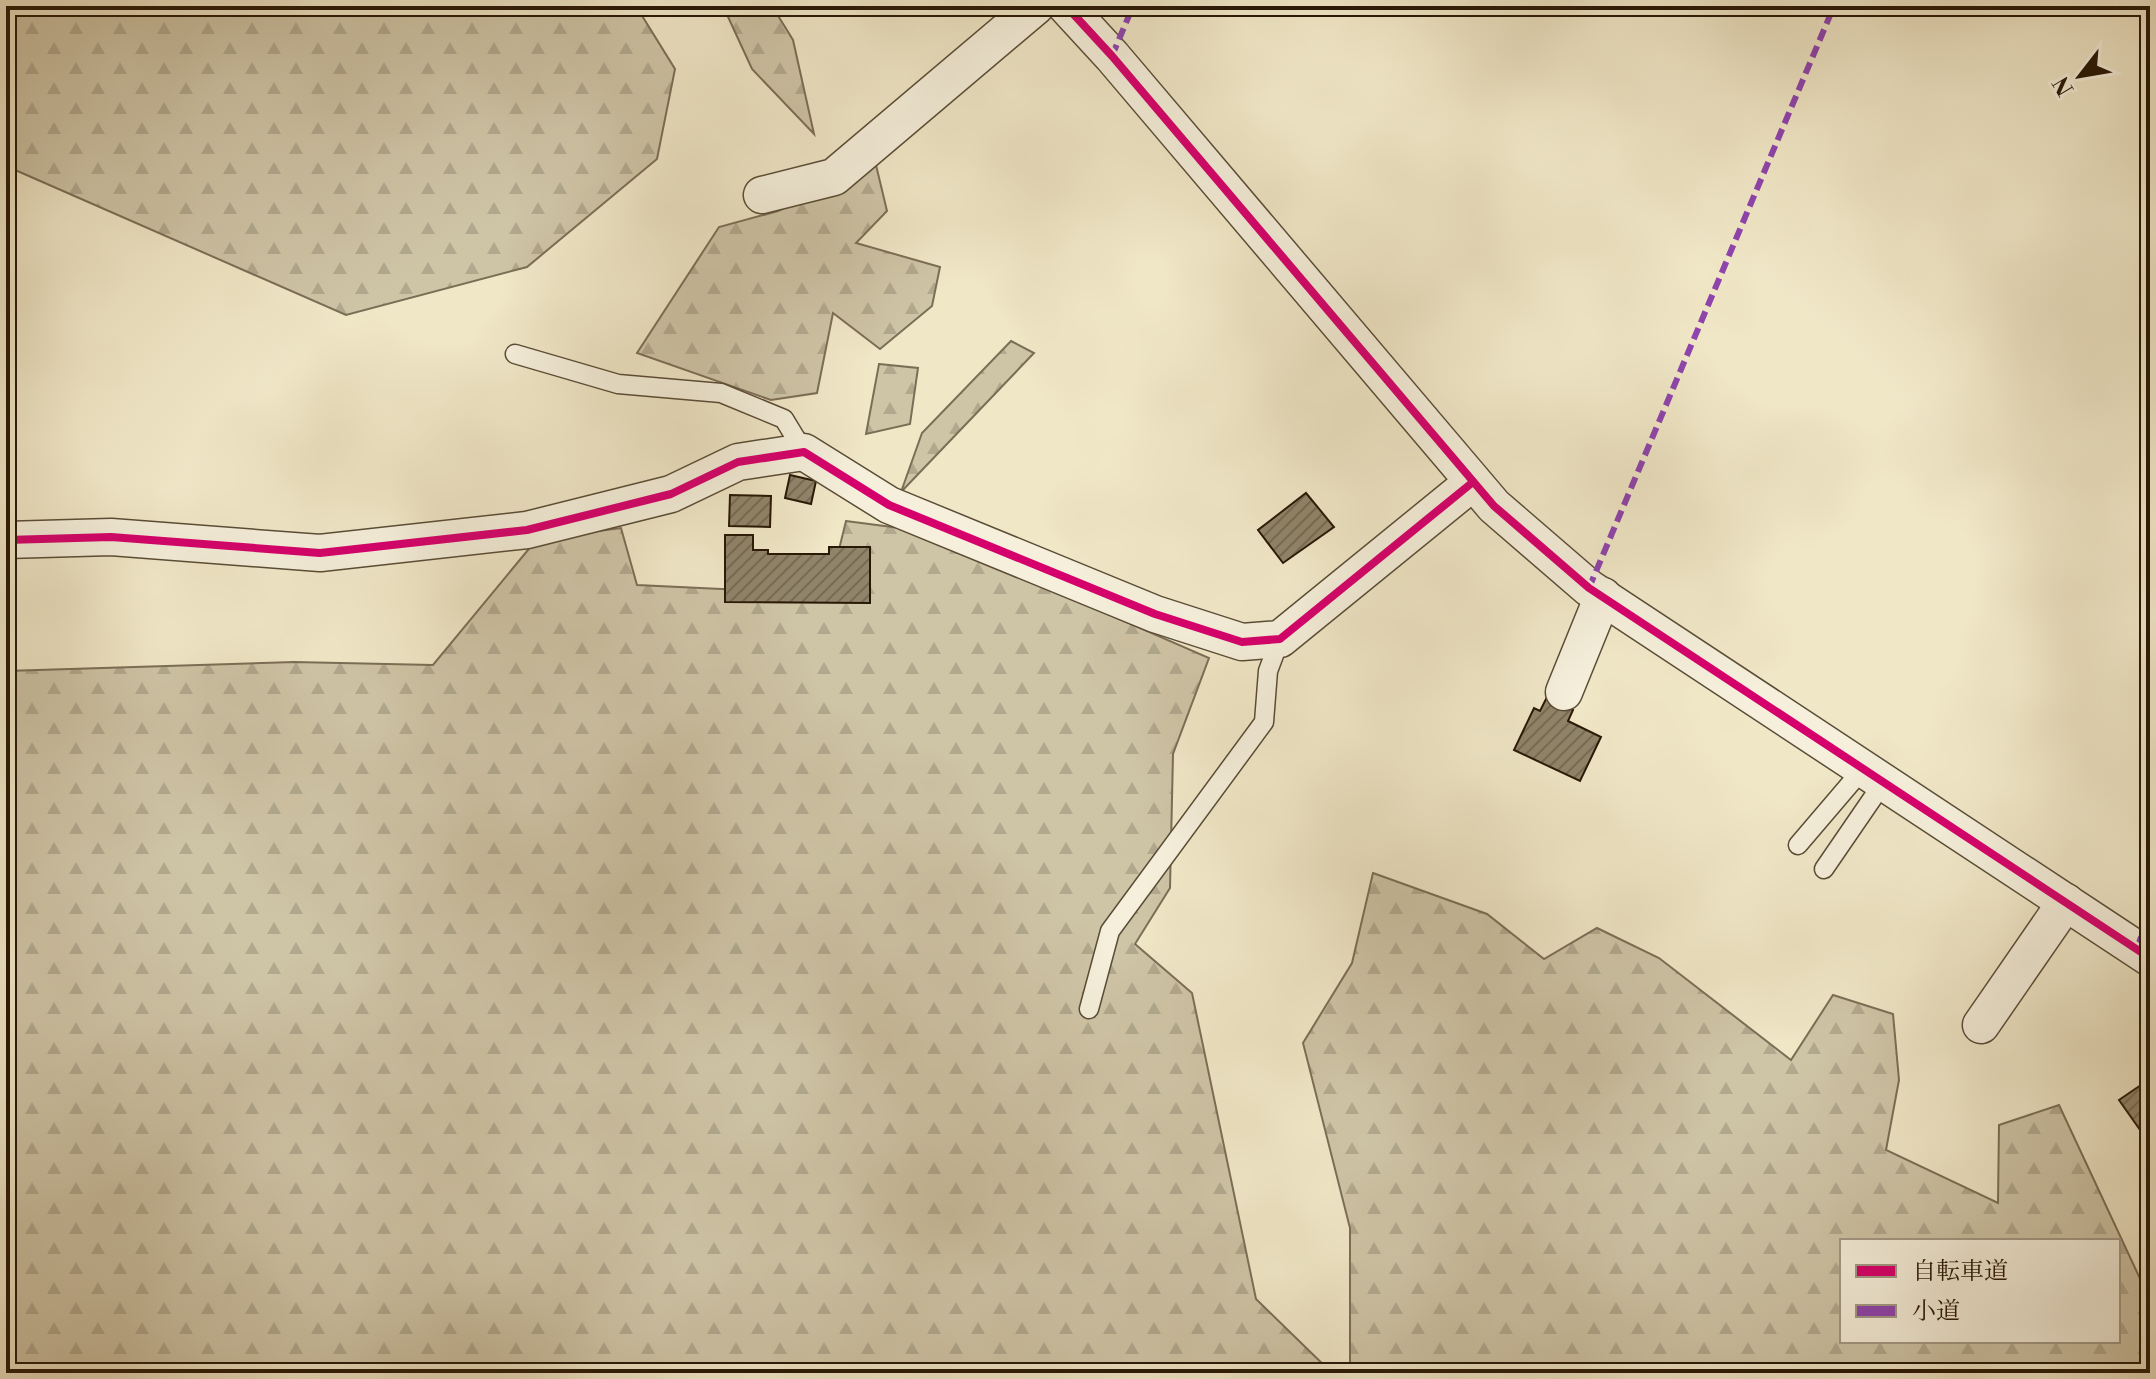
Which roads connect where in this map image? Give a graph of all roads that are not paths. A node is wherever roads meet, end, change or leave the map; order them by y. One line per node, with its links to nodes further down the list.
1 (1036, 6): 3 (street)
2 (1066, 6): 6 (street)
3 (762, 195)
4 (515, 354): 5 (lane)
5 (804, 452): 7 (street); 9 (street)
6 (1473, 482): 8 (street); 9 (street)
7 (6, 540)
8 (1603, 596): 10 (street); 11 (street)
9 (1280, 639): 16 (lane)
10 (1564, 692)
11 (1872, 777): 12 (lane); 13 (lane); 14 (street)
12 (1798, 845)
13 (1824, 869)
14 (2066, 902): 15 (street); 17 (street)
15 (2150, 958)
16 (1089, 1009)
17 (1981, 1025)

